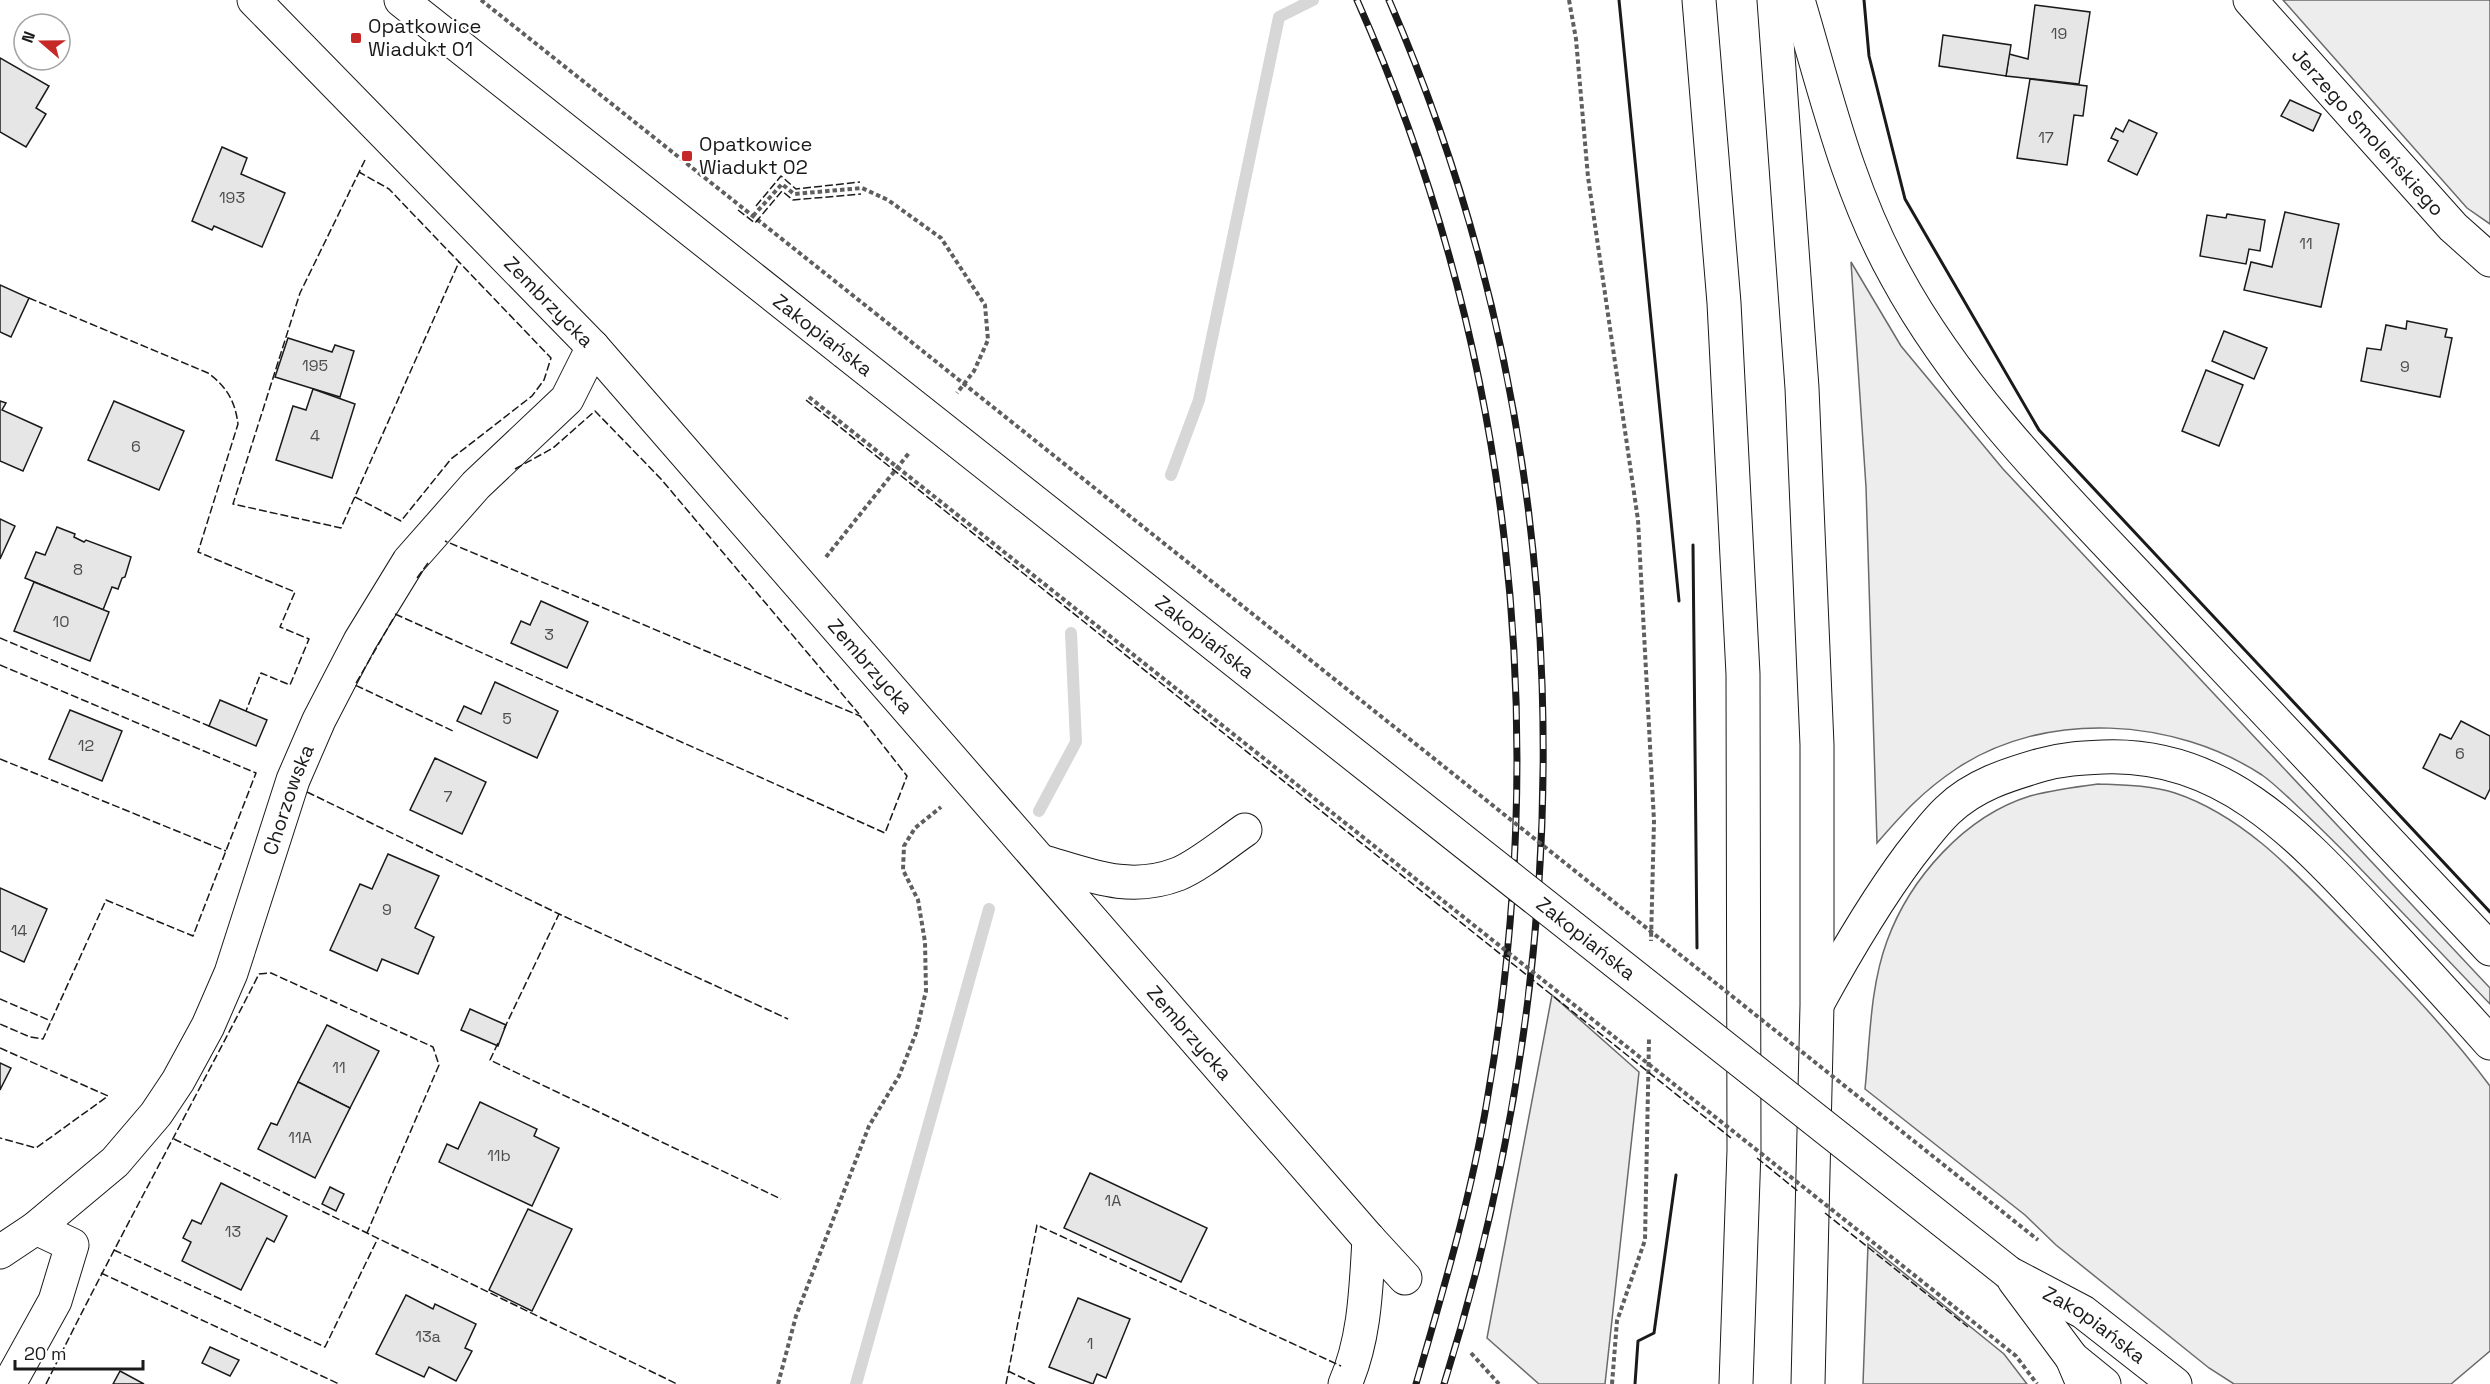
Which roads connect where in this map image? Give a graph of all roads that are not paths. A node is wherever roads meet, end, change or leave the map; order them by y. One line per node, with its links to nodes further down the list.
1 (254, 0): 8 (main road, Zembrzycka)
2 (401, 0): 17 (main road, Zakopiańska, bridge)
3 (1699, 0): 22 (main road)
4 (1774, 0): 12 (main road)
5 (1798, 0): 11 (main road)
6 (2250, 0): 7 (main road, Jerzego Smoleńskiego)
7 (2490, 260)
8 (593, 347): 10 (main road, Zembrzycka); 14 (main road, Chorzowska)
9 (1245, 830): 10 (main road)
10 (1041, 861): 15 (main road, Zembrzycka)
11 (2490, 950)
12 (1817, 1005): 13 (main road); 23 (main road)
13 (2490, 1043)
14 (36, 1228): 16 (main road, Chorzowska); 20 (main road)
15 (1369, 1239): 18 (main road, Zembrzycka); 21 (main road)
16 (0, 1252)
17 (2009, 1273): 19 (main road, Zakopiańska); 25 (main road, Zakopiańska)
18 (1406, 1278)
19 (2077, 1371): 24 (main road, Zakopiańska)
20 (9, 1384)
21 (1345, 1384)
22 (1736, 1384)
23 (1808, 1384)
24 (2104, 1384)
25 (2175, 1384)

